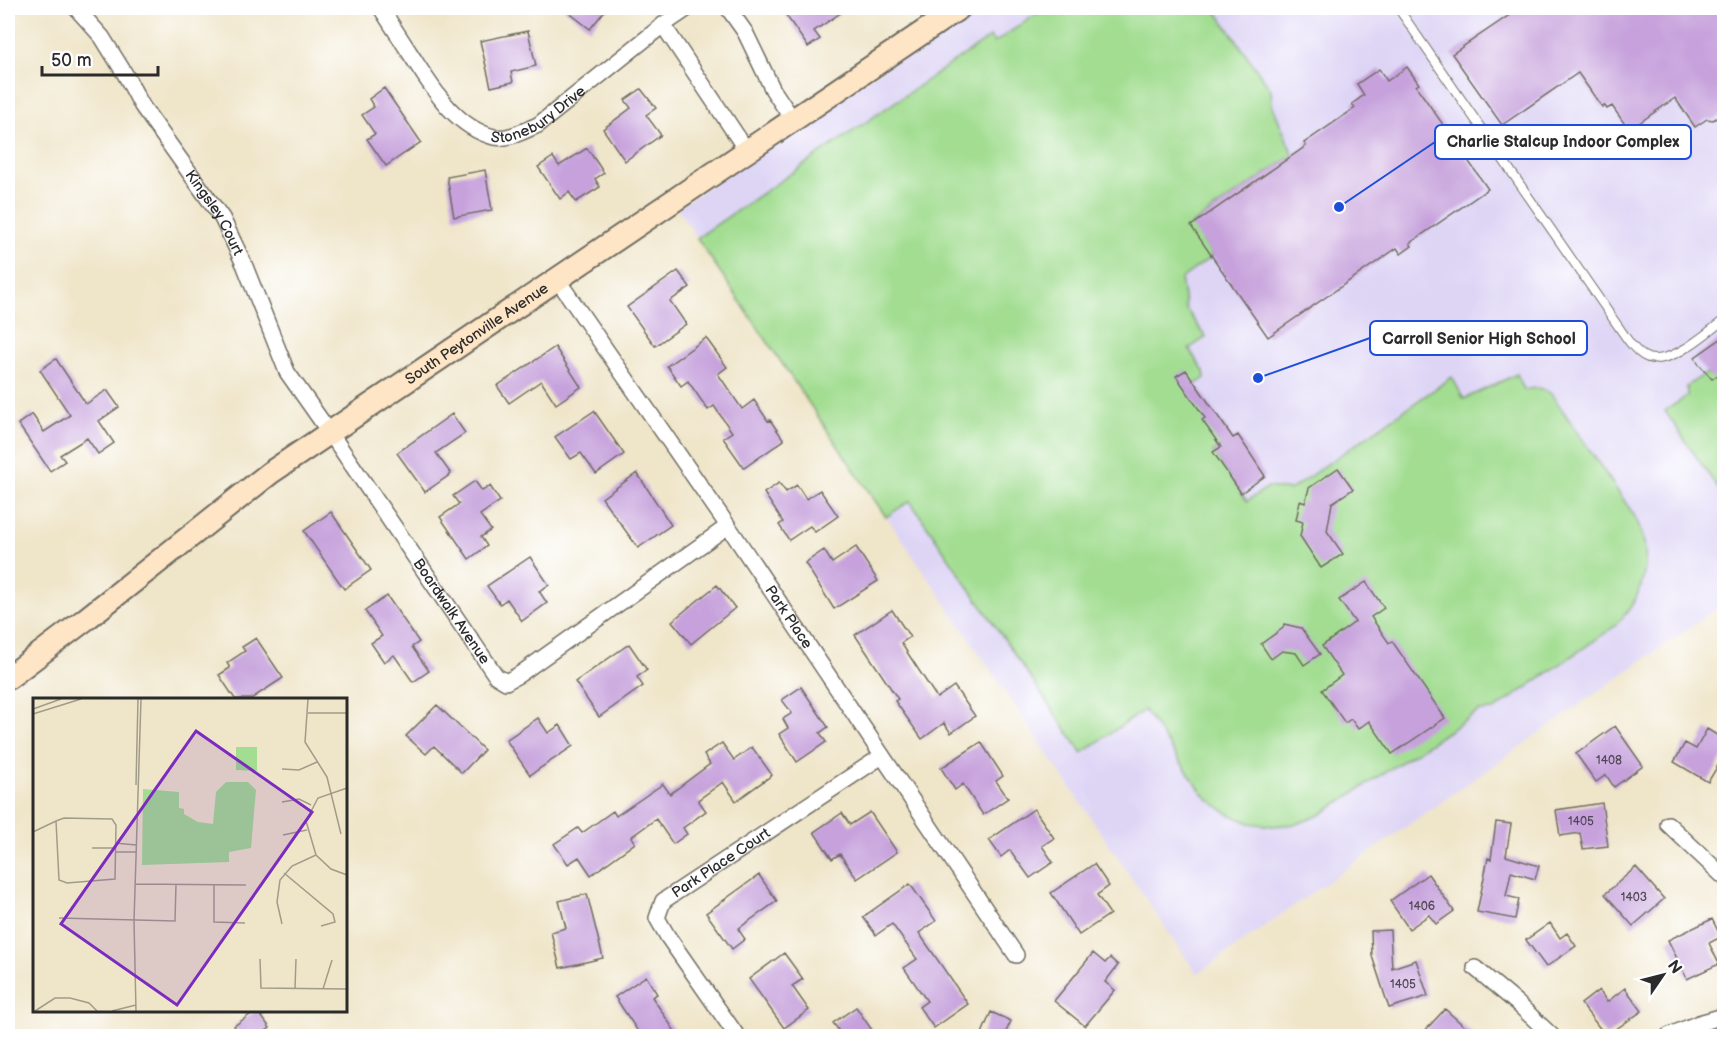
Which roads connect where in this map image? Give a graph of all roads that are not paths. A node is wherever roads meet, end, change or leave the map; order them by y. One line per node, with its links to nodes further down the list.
1 (76, 8): 12 (street, Kingsley Court)
2 (381, 8): 7 (street, Stonebury Drive)
3 (688, 8): 7 (street, Stonebury Drive)
4 (728, 8): 8 (street)
5 (959, 8): 8 (street, South Peytonville Avenue)
6 (1398, 8): 11 (lane)
7 (663, 25): 9 (street)
8 (793, 120): 9 (street, South Peytonville Avenue)
9 (747, 151): 10 (street, South Peytonville Avenue)
10 (557, 279): 12 (street, South Peytonville Avenue); 13 (street, Park Place)
11 (1725, 320)
12 (329, 432): 13 (street, Boardwalk Avenue); 14 (street, South Peytonville Avenue)
13 (728, 526): 15 (street, Park Place)
14 (8, 678)
15 (882, 756): 18 (street, Park Place); 21 (street, Park Place Court)
16 (1668, 824): 17 (street)
17 (1725, 877)
18 (1017, 956)
19 (1475, 968): 22 (street)
20 (1725, 1016): 23 (street)
21 (737, 1036)
22 (1552, 1036)
23 (1668, 1036)

